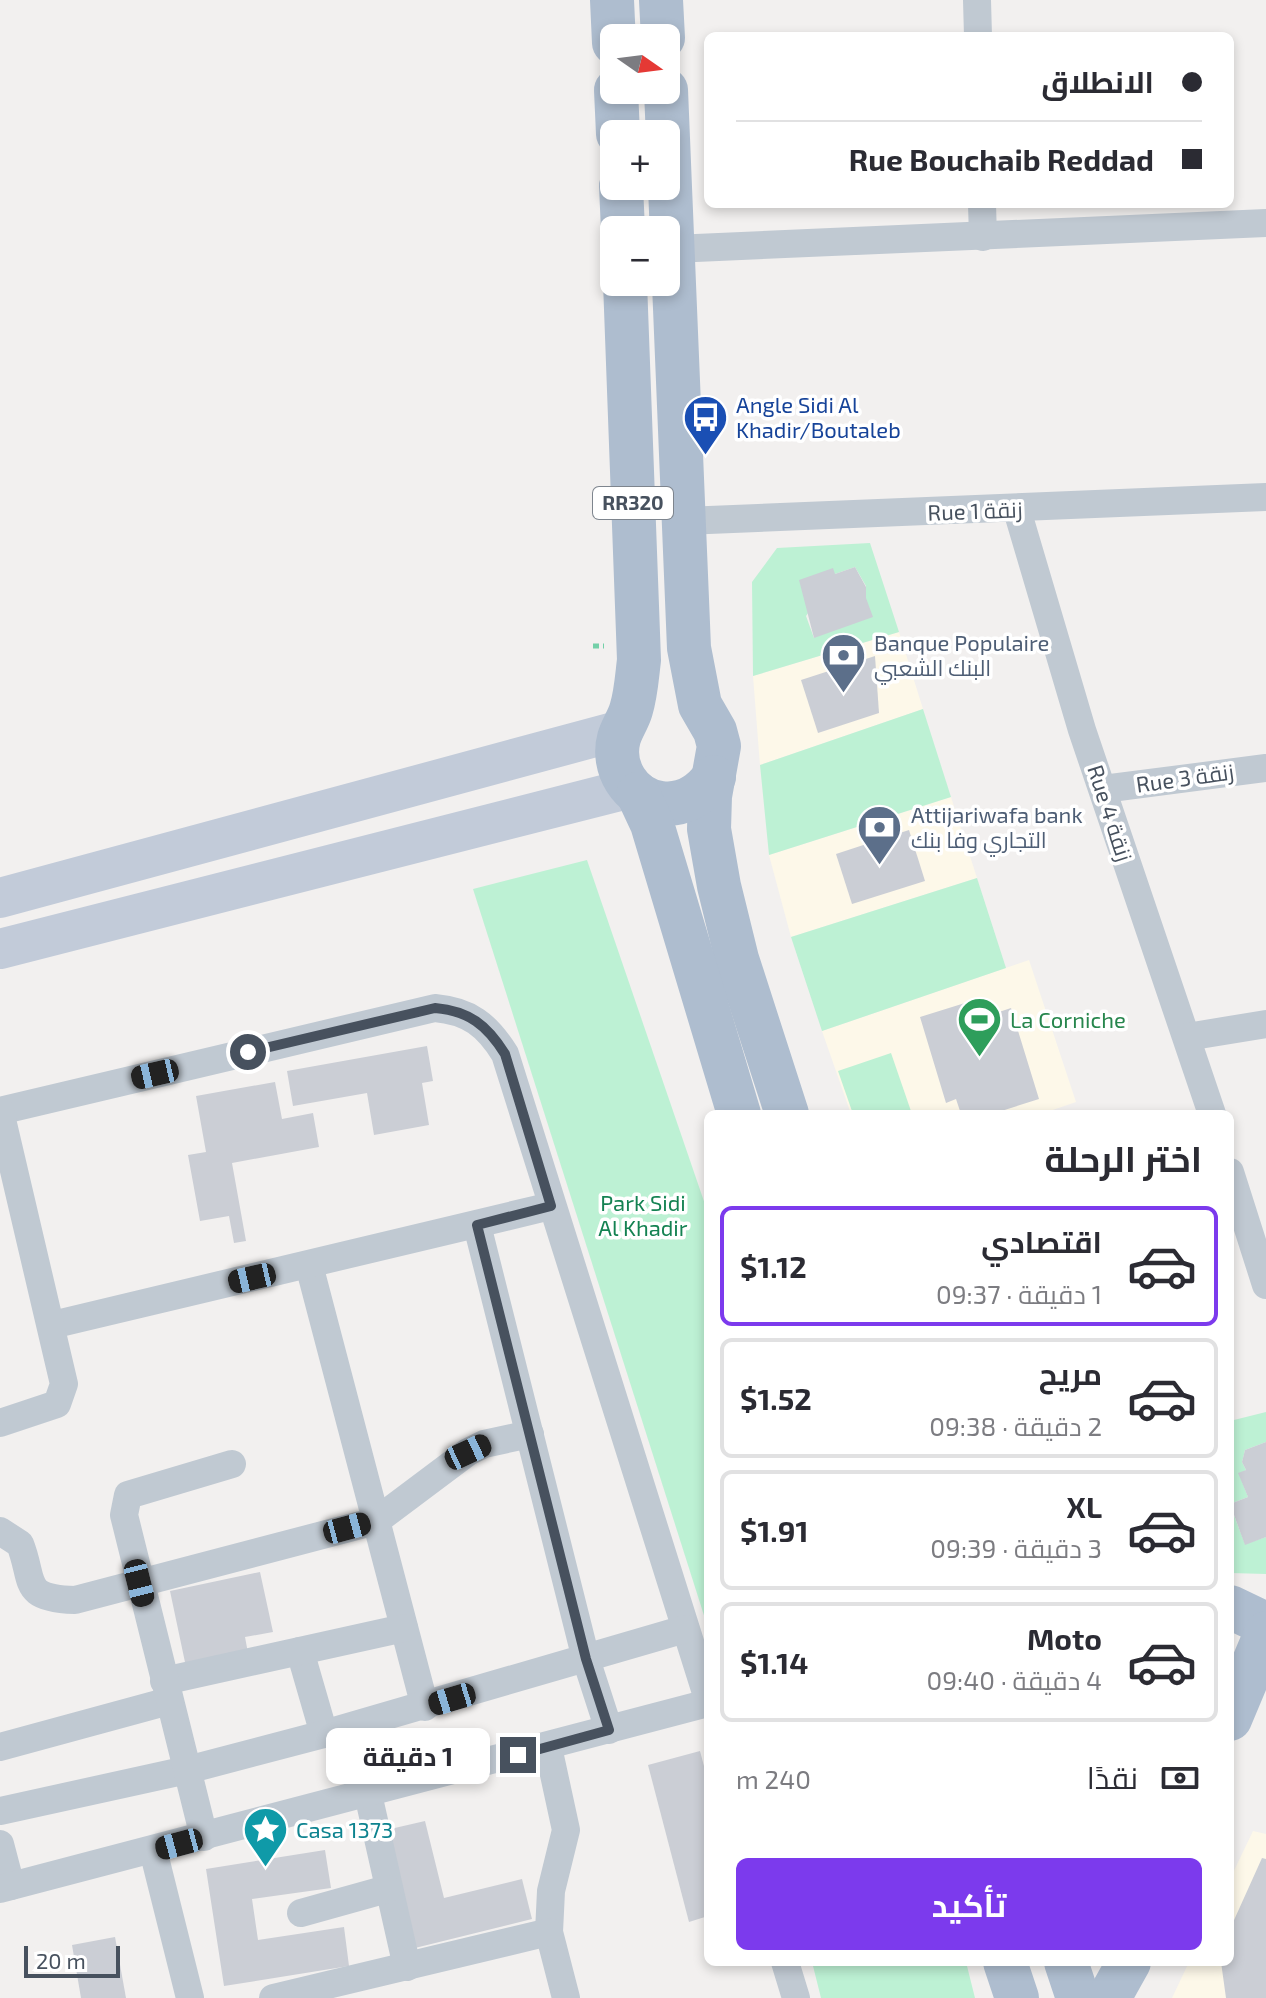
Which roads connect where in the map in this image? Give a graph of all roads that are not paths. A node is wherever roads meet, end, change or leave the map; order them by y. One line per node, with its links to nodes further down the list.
1 (612, 0): 4 (main road)
2 (661, 0): 5 (main road)
3 (977, 0): 6 (street)
4 (613, 24)
5 (662, 24)
6 (978, 32)
7 (667, 104): 9 (main road, RR320)
8 (982, 208): 11 (street)
9 (672, 216)
10 (1266, 223): 11 (street)
11 (983, 237): 12 (street)
12 (680, 249)
13 (626, 296): 19 (main road, RR320)
14 (675, 296): 17 (main road, RR320)
15 (1266, 497): 16 (street, Rue 1 زنقة)
16 (1017, 510): 17 (street, Rue 1 زنقة); 22 (street, Rue 4 زنقة)
17 (684, 521): 18 (main road, RR320)
18 (706, 717): 19 (main road); 21 (main road, RR320)
19 (624, 727): 23 (main road, RR320); 24 (main road)
20 (1266, 768): 22 (street, Rue 3 زنقة)
21 (714, 777): 23 (main road); 29 (main road, RR320)
22 (1103, 789): 27 (street, Rue 4 زنقة)
23 (635, 791): 25 (main road); 28 (main road, RR320)
24 (0, 898)
25 (0, 949)
26 (1266, 1024): 27 (street)
27 (1187, 1037): 30 (street, Rue 4 زنقة)
28 (738, 1110)
29 (786, 1110)
30 (1211, 1110)
31 (0, 1111): 33 (street); 37 (street)
32 (1234, 1185): 36 (street)
33 (551, 1206): 34 (street); 47 (street)
34 (477, 1225): 35 (street); 39 (street)
35 (309, 1265): 37 (street); 41 (street)
36 (1266, 1285)
37 (52, 1325): 38 (street)
38 (0, 1423)
39 (530, 1434): 41 (street); 51 (street)
40 (232, 1464): 43 (street)
41 (376, 1521): 43 (street); 46 (street)
42 (0, 1531): 43 (street)
43 (139, 1583): 53 (street)
44 (1234, 1609): 45 (main road)
45 (1266, 1625): 48 (street)
46 (404, 1628): 50 (street); 55 (street)
47 (685, 1629): 51 (street); 52 (street)
48 (1234, 1632)
49 (1266, 1633): 56 (main road)
50 (300, 1651): 53 (street); 58 (street)
51 (586, 1659): 55 (street); 57 (street)
52 (704, 1688)
53 (167, 1691): 59 (street); 61 (street)
54 (704, 1702): 57 (street)
55 (425, 1707): 58 (street)
56 (1234, 1709)
57 (609, 1730): 60 (street)
58 (324, 1734): 61 (street)
59 (0, 1747)
60 (548, 1747): 62 (street); 70 (street)
61 (187, 1770): 63 (street); 64 (street)
62 (368, 1794): 64 (street); 68 (street)
63 (0, 1811)
64 (204, 1837): 66 (street)
65 (0, 1844): 67 (street)
66 (153, 1850): 67 (street); 76 (street)
67 (6, 1888)
68 (387, 1889): 69 (street); 75 (street)
69 (301, 1913)
70 (549, 1932): 75 (street); 78 (street)
71 (786, 1966): 79 (street)
72 (1006, 1966): 80 (main road)
73 (1067, 1966): 81 (main road)
74 (1127, 1966): 82 (main road)
75 (407, 1967): 77 (street)
76 (190, 1998)
77 (273, 1998)
78 (566, 1998)
79 (796, 1998)
80 (1017, 1998)
81 (1078, 1998)
82 (1109, 1998)

